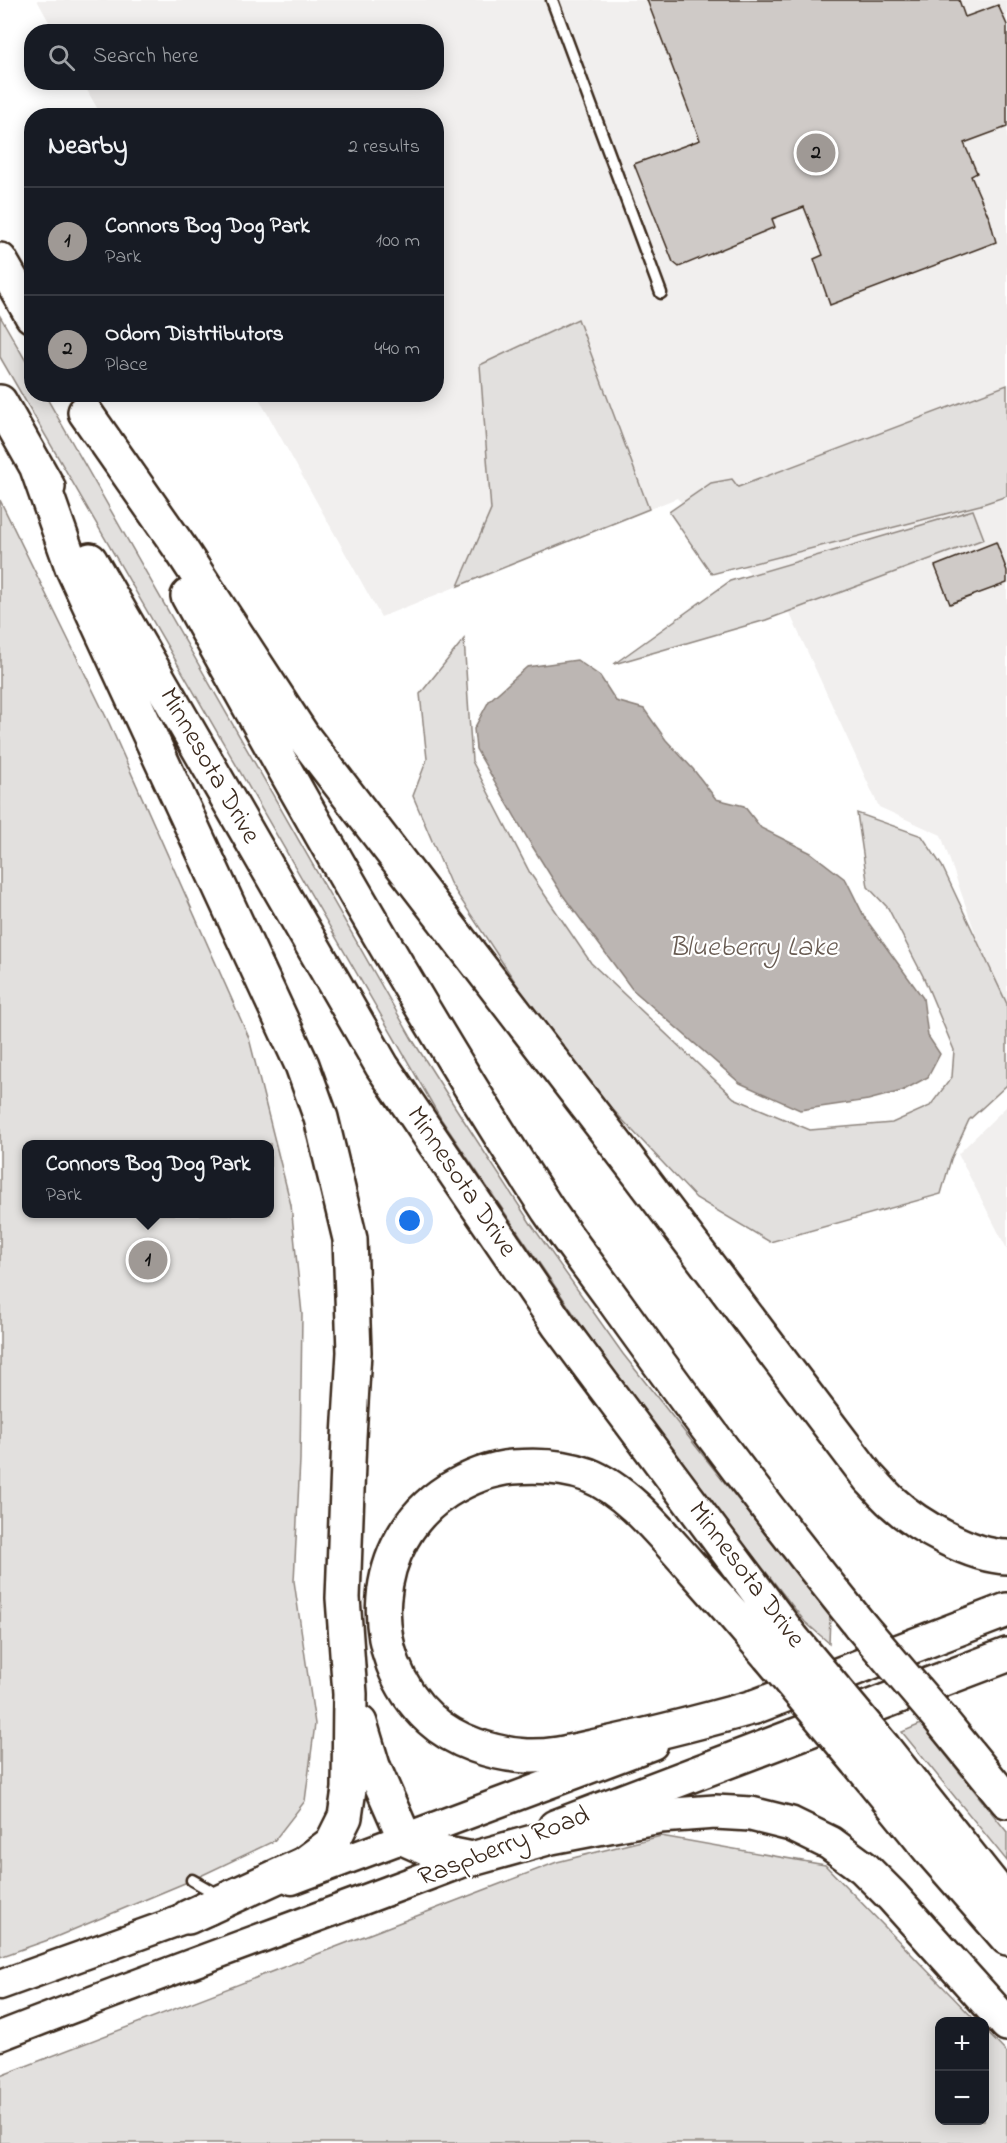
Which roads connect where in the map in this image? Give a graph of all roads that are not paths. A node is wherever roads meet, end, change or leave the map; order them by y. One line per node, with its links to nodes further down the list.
1 (552, 0): 3 (lane)
2 (0, 260): 4 (main road)
3 (661, 293)
4 (24, 302)
5 (0, 402): 7 (main road, Minnesota Drive)
6 (80, 403): 8 (main road); 14 (main road, bridge)
7 (37, 468): 10 (main road, Minnesota Drive); 12 (main road)
8 (1007, 1557)
9 (1007, 1610): 13 (main road, Raspberry Road)
10 (781, 1647): 13 (main road); 15 (main road, Minnesota Drive, bridge)
11 (1007, 1655): 19 (main road, Raspberry Road)
12 (350, 1694): 18 (main road); 21 (main road)
13 (754, 1707): 18 (main road, Raspberry Road)
14 (968, 1753): 16 (main road); 17 (main road)
15 (871, 1755): 22 (main road, Minnesota Drive); 24 (main road)
16 (1007, 1785)
17 (1007, 1801)
18 (405, 1839): 19 (main road); 23 (main road, Raspberry Road)
19 (472, 1859): 26 (main road); 27 (main road, Raspberry Road)
20 (192, 1880): 21 (lane)
21 (226, 1900): 23 (main road)
22 (1007, 1903)
23 (188, 1917): 25 (main road, Raspberry Road)
24 (1007, 1938)
25 (0, 1985)
26 (1007, 2024)
27 (0, 2036)

